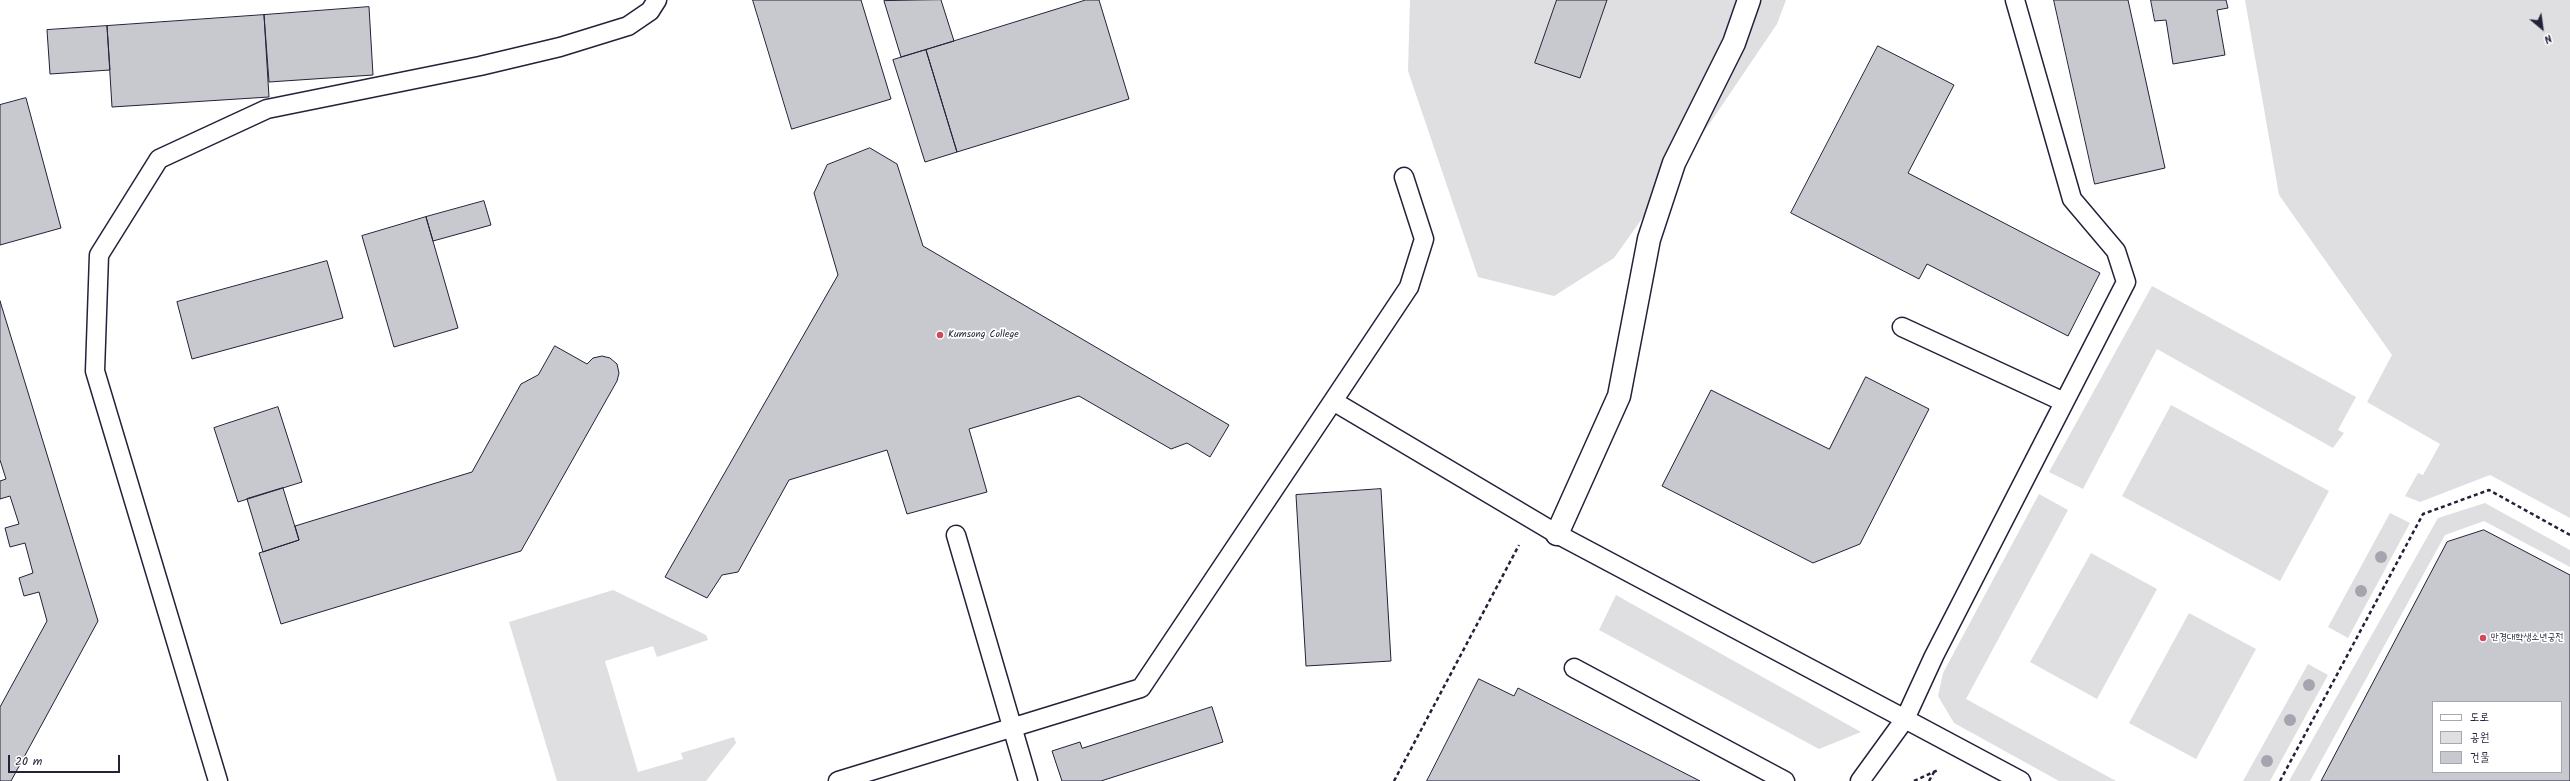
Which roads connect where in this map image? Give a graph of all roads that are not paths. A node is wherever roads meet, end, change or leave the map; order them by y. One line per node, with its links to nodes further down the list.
1 (657, 0): 13 (lane)
2 (1749, 0): 8 (street)
3 (2015, 0): 7 (lane)
4 (1404, 177): 6 (lane)
5 (1902, 327): 7 (lane)
6 (1333, 401): 8 (lane); 12 (lane)
7 (2064, 402): 11 (lane)
8 (1557, 534): 11 (lane)
9 (956, 535): 12 (lane)
10 (1574, 668): 16 (lane)
11 (1905, 719): 17 (lane); 18 (lane)
12 (1012, 726): 14 (lane); 15 (lane)
13 (218, 781)
14 (838, 781)
15 (1028, 781)
16 (1785, 781)
17 (1860, 781)
18 (2021, 781)

